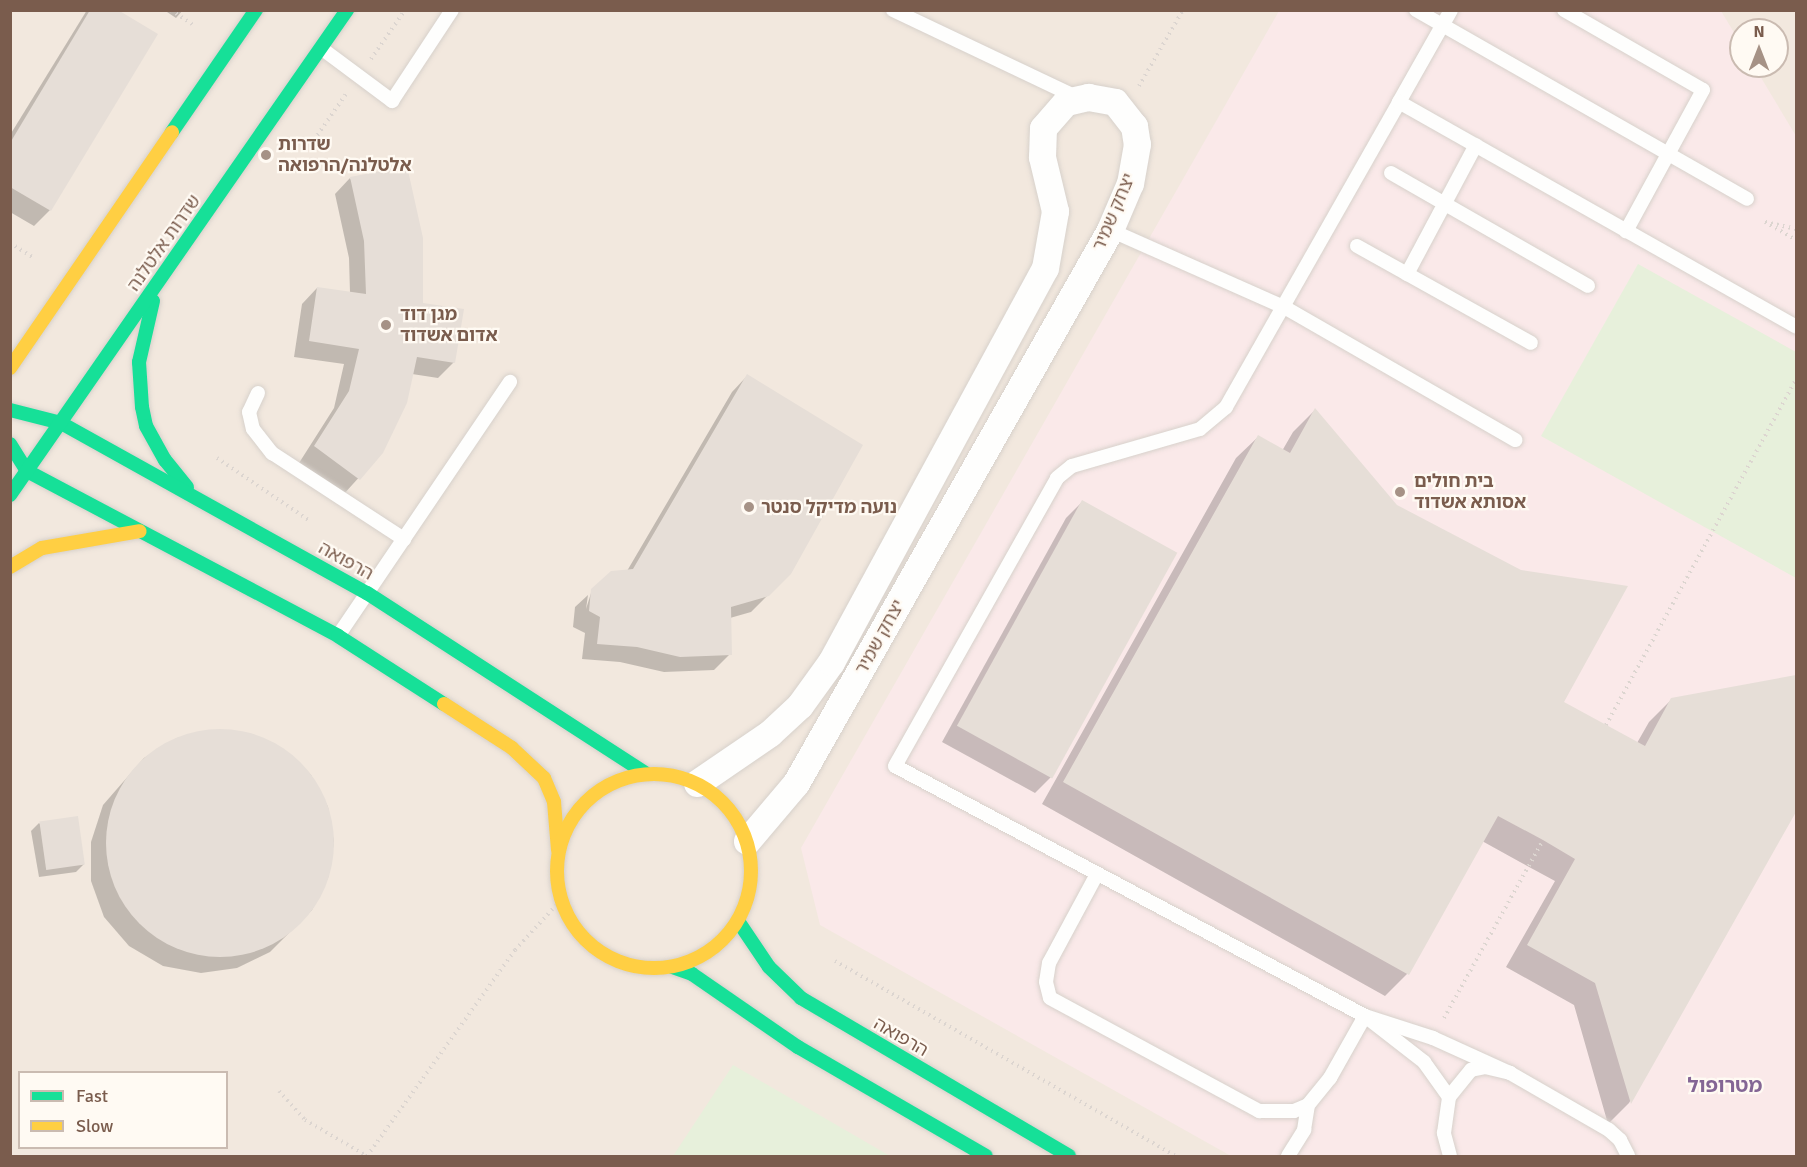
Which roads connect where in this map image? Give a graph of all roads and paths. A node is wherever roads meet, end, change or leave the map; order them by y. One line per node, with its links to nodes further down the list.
1 (171, 10): 11 (path)
2 (256, 10): 34 (street)
3 (347, 10): 12 (street, שדרות אלטלנה)
4 (452, 10): 12 (lane)
5 (893, 10): 13 (lane)
6 (1183, 10): 15 (path)
7 (1416, 10): 10 (lane)
8 (1450, 10): 10 (lane)
9 (1567, 11): 17 (lane)
10 (1442, 25): 14 (lane); 17 (lane)
11 (195, 26)
12 (321, 48): 29 (street, שדרות אלטלנה)
13 (1078, 98): 15 (street); 54 (street, יצחק שמיר)
14 (1399, 102): 16 (lane); 31 (lane)
15 (1125, 110): 22 (street, יצחק שמיר)
16 (1476, 146): 20 (lane); 23 (lane)
17 (1668, 154): 19 (lane); 23 (lane)
18 (1391, 173): 20 (lane)
19 (1747, 199)
20 (1444, 204): 28 (lane); 30 (lane)
21 (1797, 229): 24 (path)
22 (1110, 230): 31 (lane); 56 (street, יצחק שמיר)
23 (1626, 231): 32 (lane)
24 (1797, 240)
25 (10, 243): 27 (path)
26 (1358, 246): 28 (lane)
27 (34, 258)
28 (1407, 273): 33 (lane)
29 (156, 286): 39 (street, שדרות אלטלנה); 45 (street)
30 (1588, 286)
31 (1284, 307): 40 (lane); 58 (lane)
32 (1797, 327)
33 (1531, 343)
34 (10, 368)
35 (1797, 380): 52 (path)
36 (510, 382): 48 (lane)
37 (258, 393): 48 (lane)
38 (10, 410): 39 (street, הרפואה)
39 (61, 423): 43 (street, שדרות אלטלנה); 45 (street, הרפואה)
40 (1515, 440)
41 (10, 444): 43 (street)
42 (217, 458): 46 (path)
43 (27, 471): 44 (street, שדרות אלטלנה); 47 (street)
44 (10, 495)
45 (196, 498): 50 (street, הרפואה)
46 (313, 523)
47 (140, 531): 49 (street); 51 (street)
48 (404, 539): 50 (lane)
49 (10, 567)
50 (367, 593): 51 (lane); 53 (street, הרפואה)
51 (338, 636): 57 (street)
52 (1606, 725)
53 (647, 774): 54 (street); 57 (street)
54 (697, 783): 56 (street)
55 (1543, 840): 64 (path)
56 (747, 841): 60 (street)
57 (558, 850): 59 (street)
58 (1097, 874): 63 (lane); 68 (lane)
59 (560, 901): 62 (street); 66 (path)
60 (738, 921): 62 (street); 70 (street, הרפואה)
61 (835, 961): 71 (path)
62 (672, 967): 69 (street)
63 (1365, 1016): 64 (lane); 67 (lane); 68 (lane)
64 (1433, 1038): 65 (lane)
65 (1510, 1073): 67 (lane); 74 (lane)
66 (279, 1091)
67 (1449, 1097): 73 (lane)
68 (1308, 1105): 72 (lane)
69 (986, 1156)
70 (1069, 1156)
71 (1176, 1156)
72 (1288, 1156)
73 (1450, 1156)
74 (1628, 1156)

